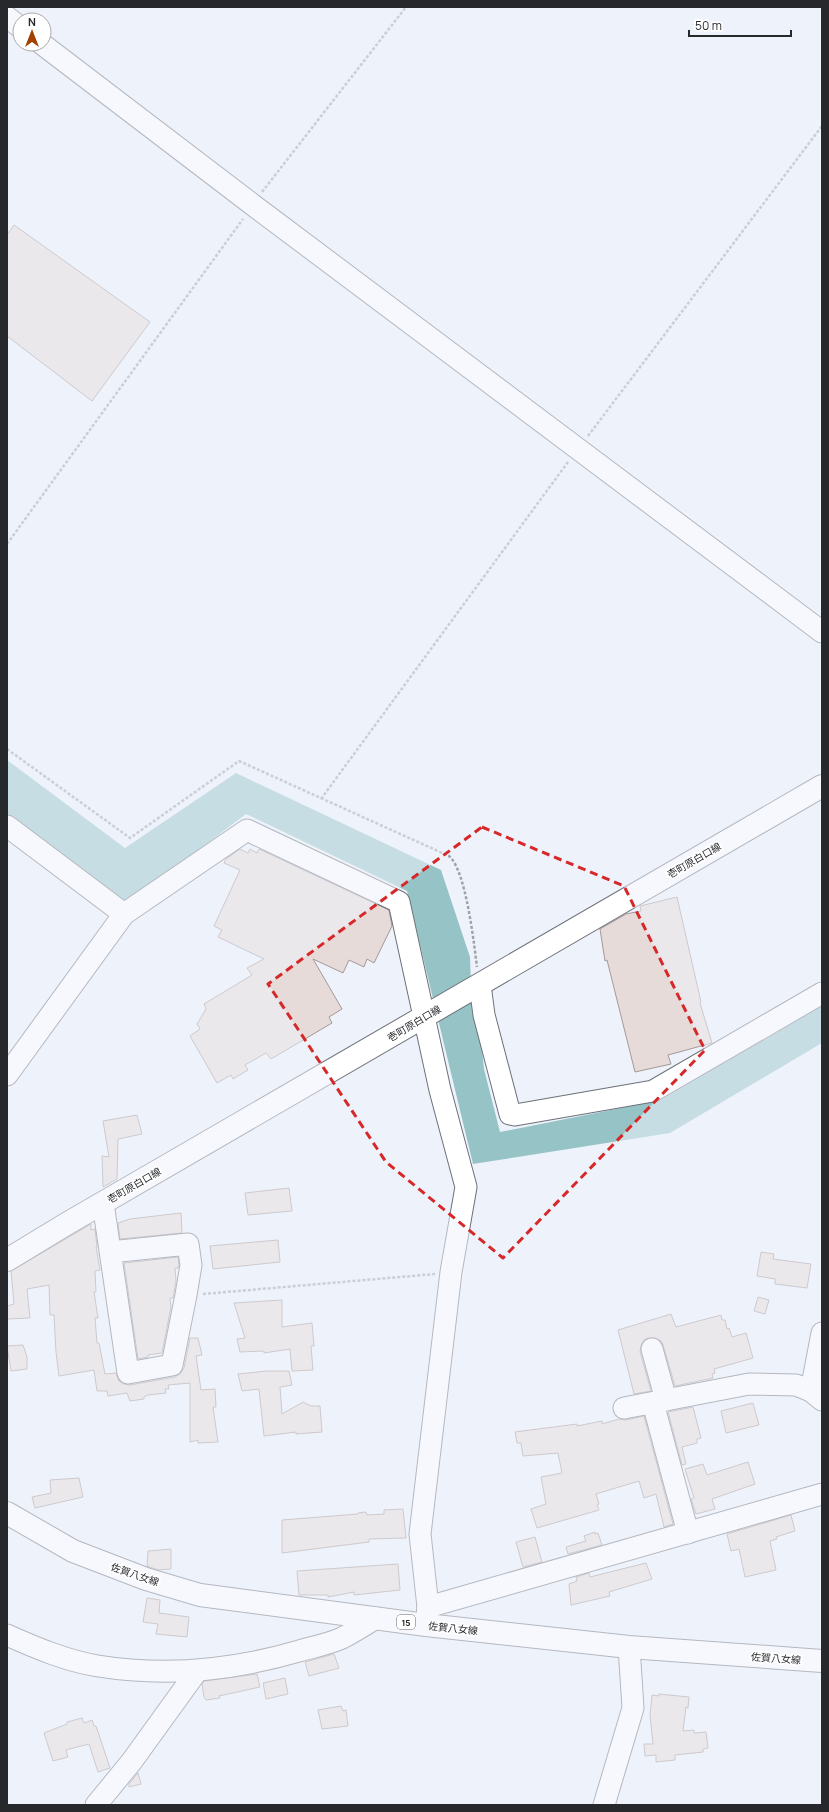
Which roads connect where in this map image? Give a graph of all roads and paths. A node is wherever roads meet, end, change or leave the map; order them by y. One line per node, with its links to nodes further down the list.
1 (406, 7): 3 (path)
2 (52, 52): 3 (street)
3 (252, 205): 4 (path); 5 (street)
4 (7, 544)
5 (822, 632)
6 (822, 786): 9 (main road, 壱町原白口線)
7 (7, 826): 8 (street)
8 (124, 914): 11 (street); 12 (street)
9 (476, 987): 10 (street); 11 (main road, 壱町原白口線)
10 (822, 993)
11 (429, 1014): 13 (main road, 壱町原白口線); 16 (street)
12 (7, 1075)
13 (103, 1203): 14 (street); 15 (main road, 壱町原白口線)
14 (110, 1252): 17 (street); 17 (street)
15 (13, 1253)
16 (451, 1272): 17 (path); 26 (street)
17 (186, 1295)
18 (822, 1333): 20 (street)
19 (652, 1349): 21 (street)
20 (817, 1396): 21 (street)
21 (660, 1402): 22 (street); 25 (street)
22 (624, 1408)
23 (822, 1494): 25 (street)
24 (7, 1513): 27 (main road, 佐賀八女線 / 15)
25 (688, 1533): 26 (street)
26 (427, 1616): 27 (main road, 佐賀八女線 / 15); 29 (main road, 佐賀八女線 / 15)
27 (376, 1618): 31 (street)
28 (7, 1635): 31 (street)
29 (629, 1647): 30 (main road, 佐賀八女線 / 15); 33 (street)
30 (822, 1661)
31 (197, 1671): 32 (street)
32 (96, 1805)
33 (604, 1805)

